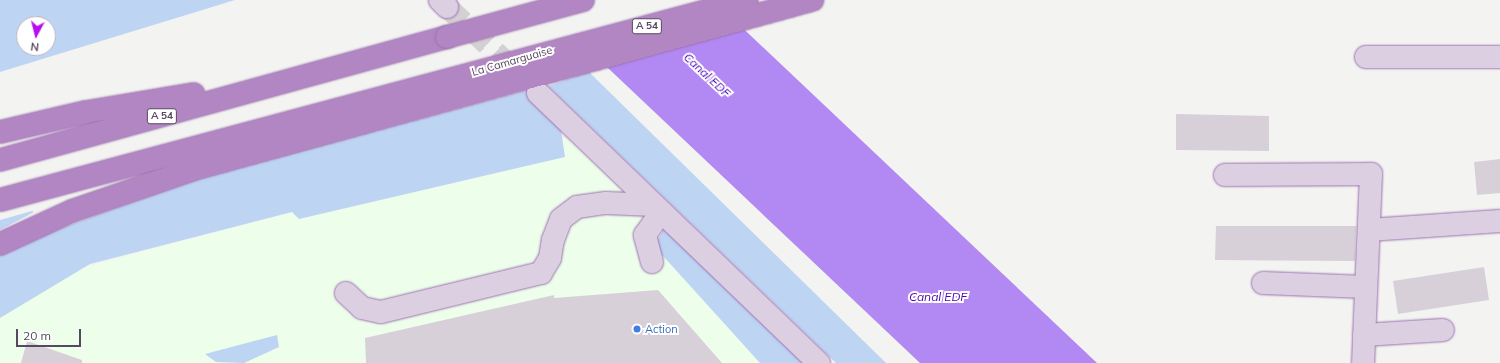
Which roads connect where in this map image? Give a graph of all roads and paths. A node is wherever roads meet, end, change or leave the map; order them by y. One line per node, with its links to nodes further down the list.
1 (583, 0): 7 (highway, A 54, bridge)
2 (747, 0): 4 (highway, La Camarguaise / A 54)
3 (812, 0): 10 (highway)
4 (541, 53): 10 (highway); 13 (highway, La Camarguaise / A 54)
5 (1366, 57): 6 (street)
6 (1500, 57)
7 (323, 72): 9 (highway); 11 (highway, A 54)
8 (538, 93): 14 (street)
9 (0, 132)
10 (266, 149): 17 (highway)
11 (0, 160)
12 (1225, 175): 16 (street)
13 (0, 200)
14 (657, 209): 18 (street); 21 (street); 24 (street)
15 (1500, 221): 16 (street)
16 (1369, 230): 20 (street)
17 (0, 244)
18 (652, 262)
19 (1263, 283): 20 (street)
20 (1366, 287): 23 (street)
21 (346, 293)
22 (1443, 330): 23 (street)
23 (1364, 335): 25 (street)
24 (819, 363)
25 (1363, 363)

